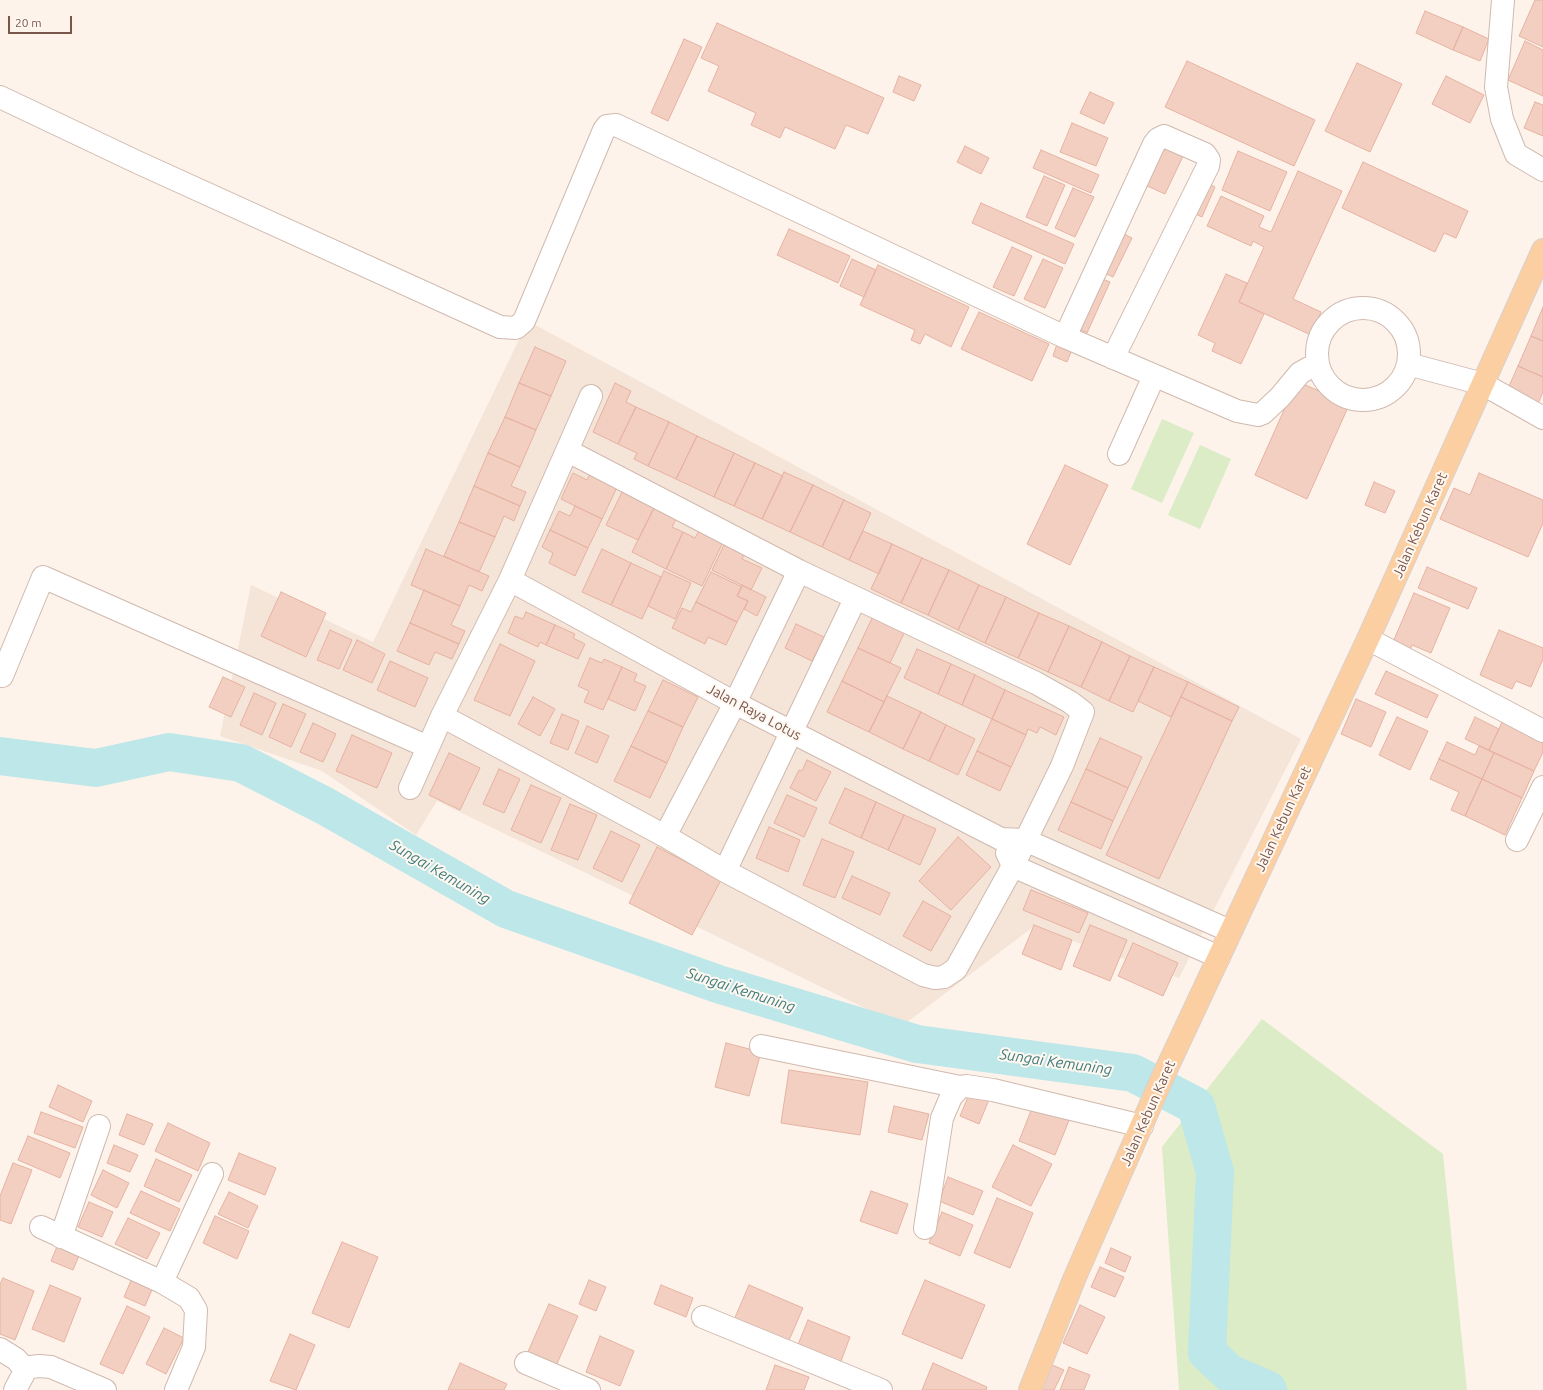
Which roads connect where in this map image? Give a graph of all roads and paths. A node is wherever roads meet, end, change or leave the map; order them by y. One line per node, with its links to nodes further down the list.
1 (1502, 0): 3 (street)
2 (0, 97): 5 (street)
3 (1543, 170)
4 (1543, 250): 10 (main road, Jalan Kebun Karet)
5 (1066, 337): 6 (street); 6 (street)
6 (1113, 358): 9 (street)
7 (1408, 364): 8 (street); 8 (street); 10 (street)
8 (1318, 368): 9 (street)
9 (1154, 376): 14 (street)
10 (1483, 384): 12 (street); 18 (main road, Jalan Kebun Karet)
11 (590, 396): 13 (street)
12 (1543, 418)
13 (568, 451): 15 (street); 16 (street)
14 (1119, 454)
15 (799, 571): 17 (street); 20 (street)
16 (510, 580): 20 (street, Jalan Raya Lotus); 21 (street)
17 (855, 598): 23 (street); 29 (street)
18 (1368, 639): 22 (street); 33 (main road, Jalan Kebun Karet)
19 (2, 676): 24 (street)
20 (735, 703): 23 (street, Jalan Raya Lotus); 27 (street)
21 (442, 716): 24 (street); 27 (street)
22 (1543, 731)
23 (792, 732): 28 (street, Jalan Raya Lotus); 32 (street)
24 (428, 747): 26 (street)
25 (1543, 787): 30 (street)
26 (410, 788)
27 (665, 836): 32 (street)
28 (1001, 839): 29 (street); 31 (street)
29 (1025, 840): 31 (street); 33 (street)
30 (1517, 840)
31 (1013, 866): 32 (street); 34 (street)
32 (725, 871)
33 (1230, 932): 34 (main road, Jalan Kebun Karet)
34 (1219, 957): 37 (main road, Jalan Kebun Karet)
35 (761, 1046): 36 (street)
36 (960, 1088): 37 (street); 41 (street)
37 (1146, 1117): 53 (main road, Jalan Kebun Karet)
38 (99, 1126): 42 (street)
39 (212, 1174): 43 (street)
40 (41, 1227): 42 (street)
41 (925, 1228)
42 (61, 1237): 43 (street)
43 (162, 1282): 50 (street)
44 (703, 1317): 52 (street)
45 (0, 1349): 47 (street)
46 (526, 1363): 51 (street)
47 (24, 1368): 48 (street); 49 (street)
48 (15, 1390)
49 (105, 1390)
50 (176, 1390)
51 (589, 1390)
52 (881, 1390)
53 (1030, 1390)

